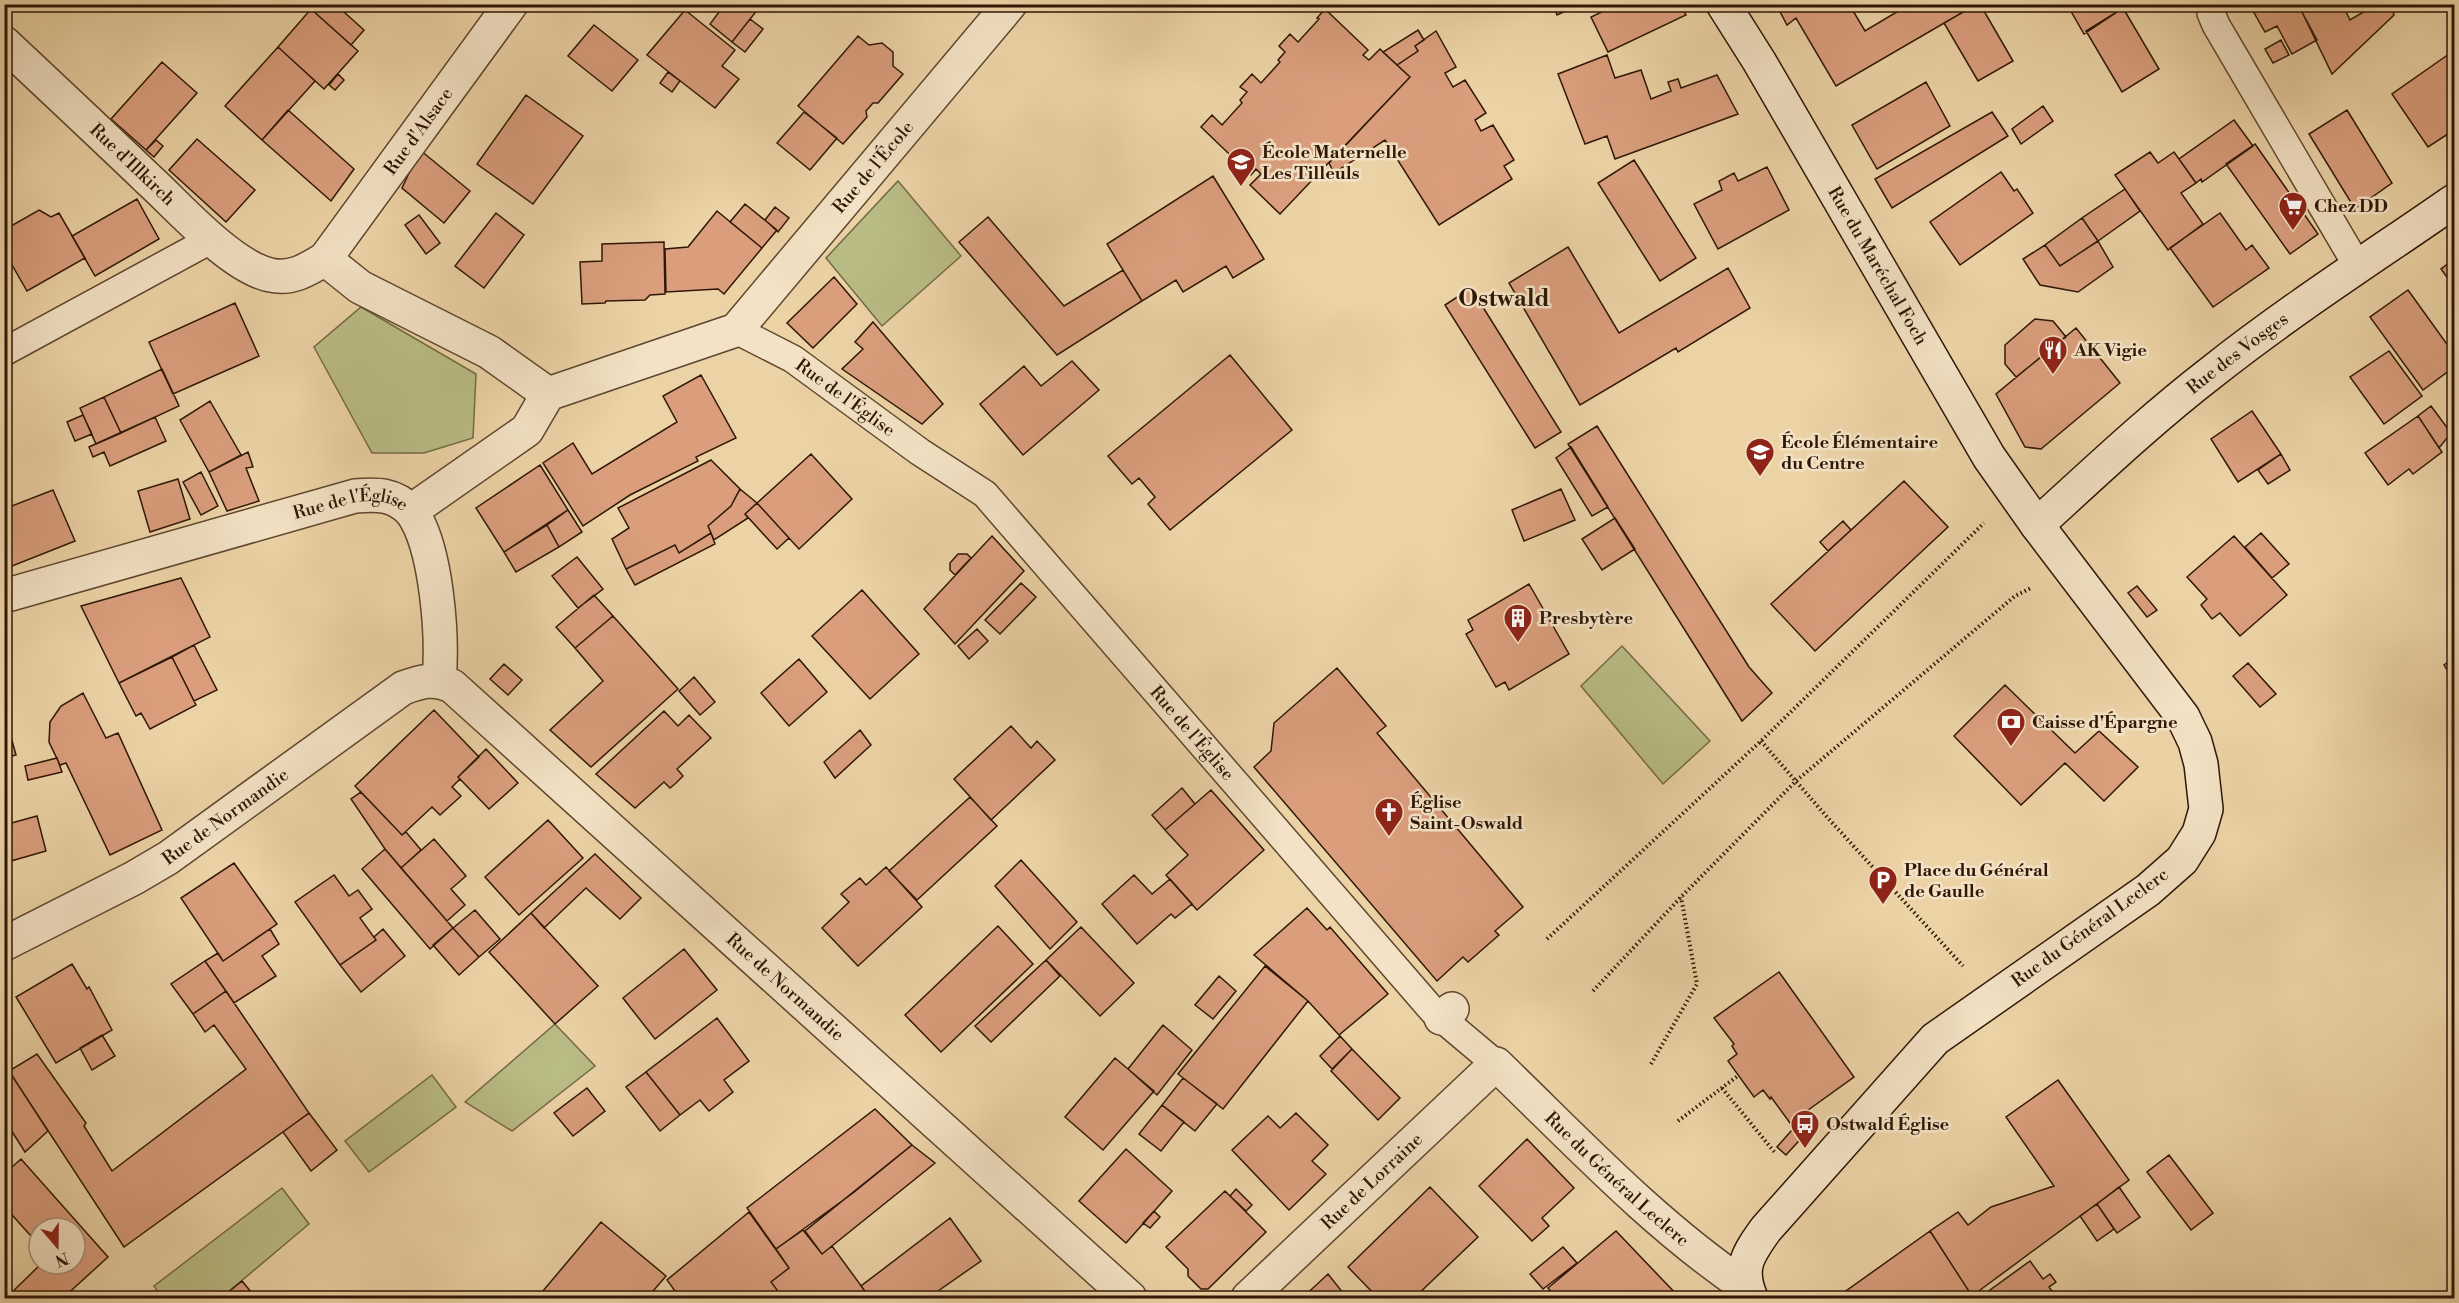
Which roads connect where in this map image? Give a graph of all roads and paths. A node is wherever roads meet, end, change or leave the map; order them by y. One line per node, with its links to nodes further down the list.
1 (511, 4): 8 (street, Rue d'Alsace)
2 (1010, 4): 11 (street, Rue de l'École)
3 (1723, 4): 14 (street, Rue du Maréchal Foch)
4 (2212, 4): 9 (lane)
5 (4, 43): 7 (street, Rue d'Illkirch)
6 (2454, 201): 9 (street, Rue des Vosges)
7 (212, 239): 10 (street, Rue d'Illkirch); 12 (lane)
8 (325, 259): 10 (street, Rue d'Alsace); 13 (street)
9 (2358, 267): 16 (street, Rue des Vosges)
10 (269, 275)
11 (736, 330): 13 (street); 27 (lane, Rue de l'Église)
12 (4, 352)
13 (548, 394): 15 (street, Rue de l'Église)
14 (2016, 495): 16 (street, Rue du Maréchal Foch); 20 (path)
15 (411, 510): 18 (street, Rue de l'Église); 19 (street)
16 (2037, 525): 17 (street, Rue du Général Leclerc)
17 (2070, 568): 21 (path); 26 (street, Rue du Général Leclerc)
18 (4, 596)
19 (439, 681): 24 (street, Rue de Normandie); 34 (street, Rue de Normandie)
20 (1761, 741): 21 (path); 23 (path)
21 (1796, 781): 22 (path); 26 (path)
22 (1681, 897): 25 (path); 28 (path)
23 (1547, 939)
24 (4, 944)
25 (1593, 991)
26 (1992, 998): 32 (street, Rue du Général Leclerc)
27 (1496, 1064): 33 (street, Rue du Général Leclerc); 35 (street, Rue de Lorraine)
28 (1651, 1064)
29 (1739, 1075): 30 (path)
30 (1722, 1088): 31 (path); 32 (path)
31 (1678, 1121)
32 (1803, 1187): 33 (street, Rue du Général Leclerc)
33 (1749, 1293)
34 (1130, 1299)
35 (1248, 1299)

